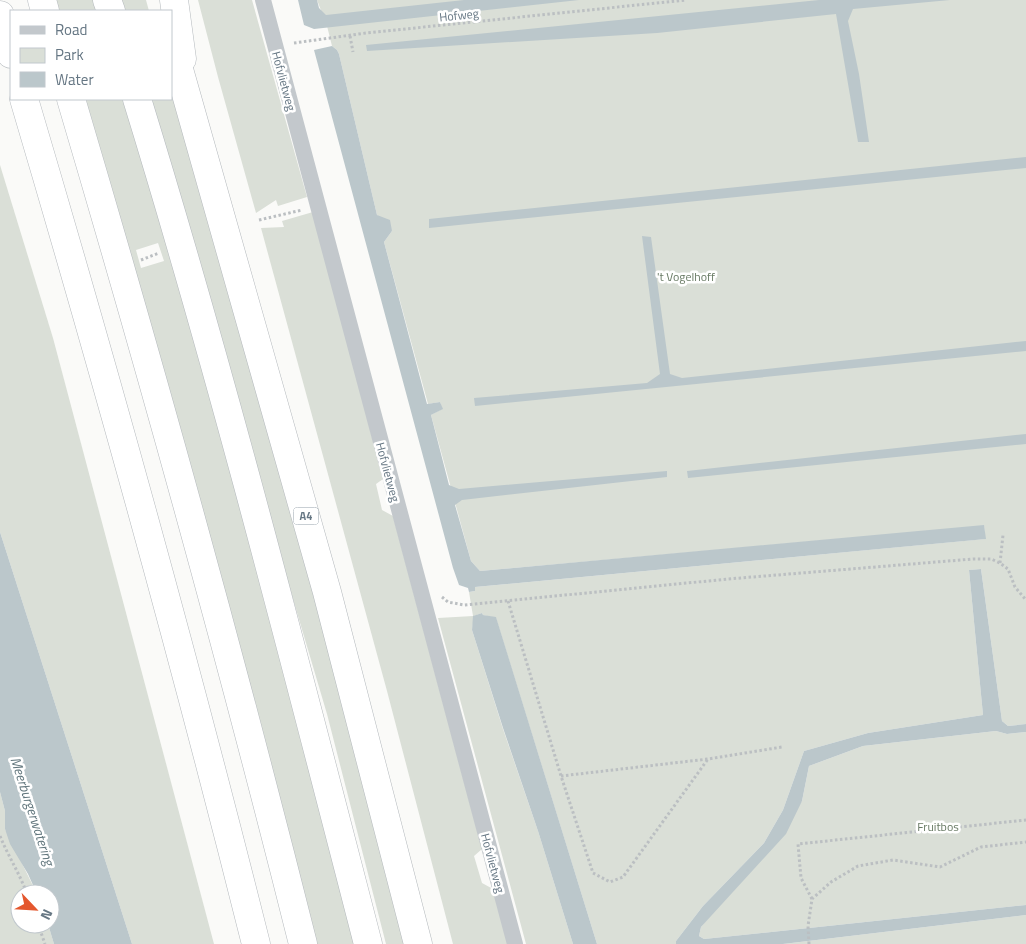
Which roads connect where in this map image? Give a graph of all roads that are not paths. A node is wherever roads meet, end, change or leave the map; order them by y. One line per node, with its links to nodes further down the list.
1 (174, 0): 8 (highway)
2 (263, 0): 16 (street, Hofvlietweg)
3 (0, 15): 6 (highway)
4 (172, 44): 8 (highway, A4)
5 (0, 48): 7 (highway)
6 (10, 50)
7 (10, 73)
8 (186, 90): 15 (highway, A4)
9 (71, 100): 13 (highway)
10 (137, 100): 14 (highway)
11 (26, 106): 12 (highway)
12 (256, 944)
13 (303, 944)
14 (368, 944)
15 (418, 944)
16 (515, 944)

